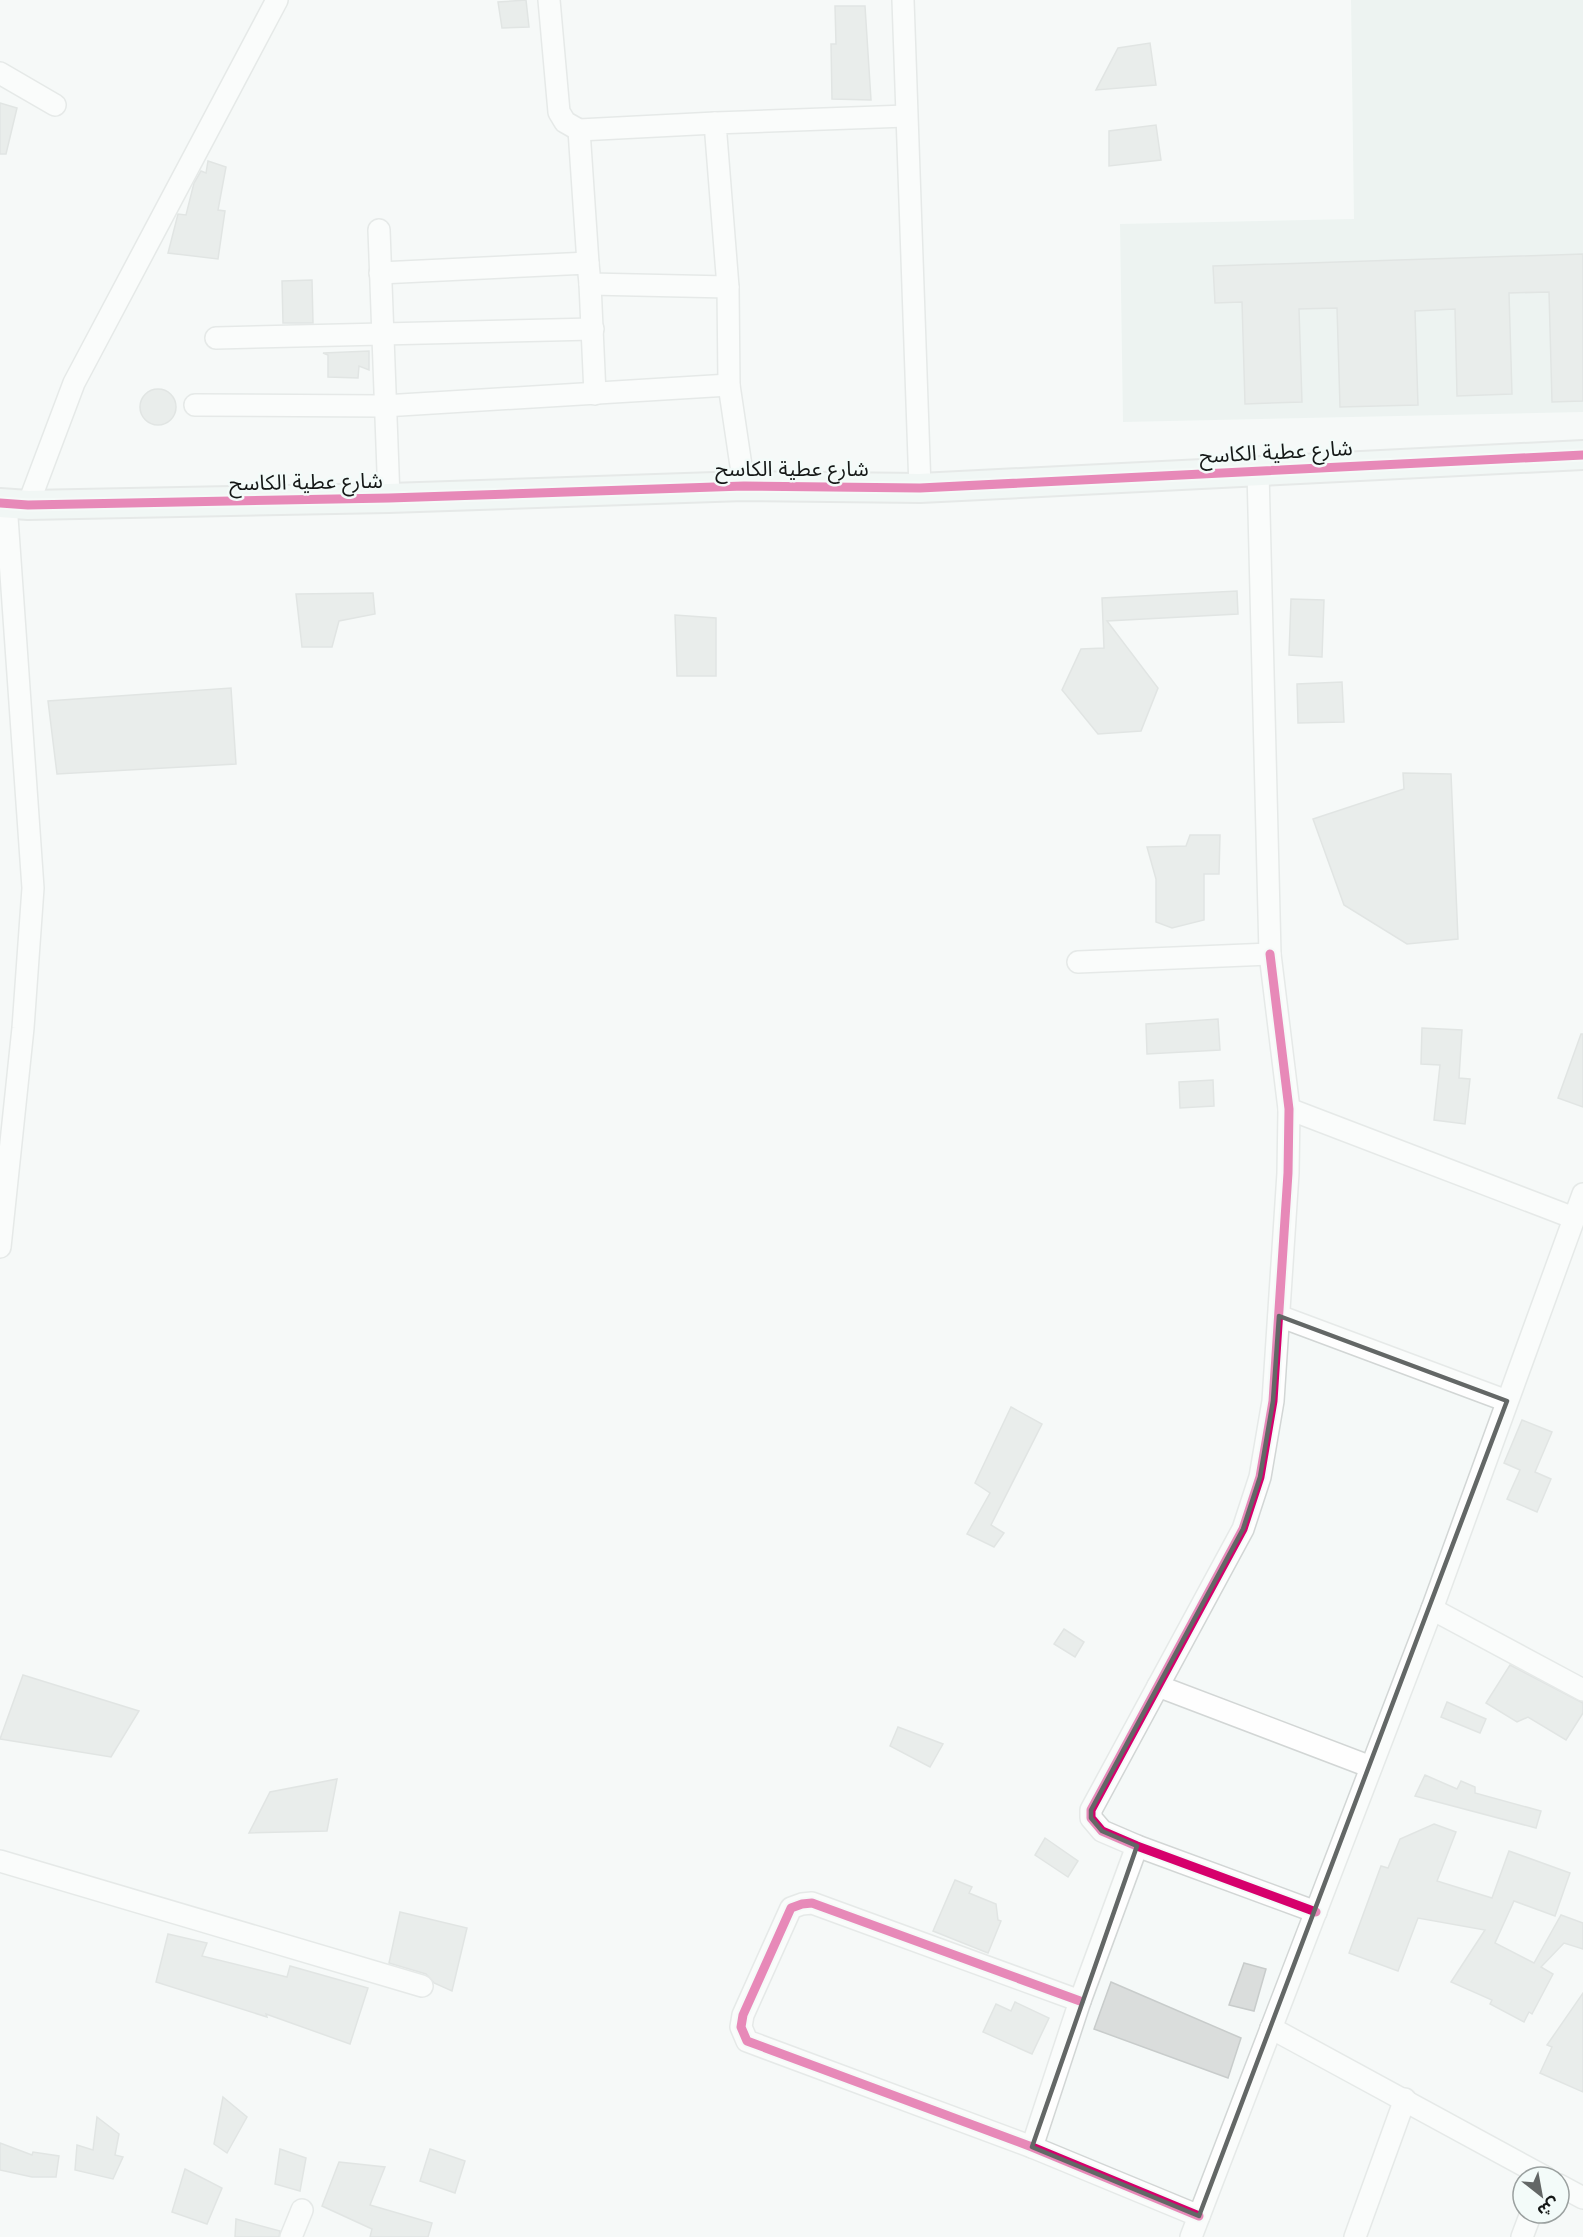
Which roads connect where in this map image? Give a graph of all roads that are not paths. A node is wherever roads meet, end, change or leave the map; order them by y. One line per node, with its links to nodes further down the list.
1 (277, 0): 25 (street)
2 (549, 0): 8 (street)
3 (903, 0): 6 (street)
4 (0, 73): 5 (street)
5 (55, 105)
6 (906, 116): 7 (street); 23 (street)
7 (716, 123): 8 (street); 12 (street)
8 (579, 129): 11 (street)
9 (379, 230): 10 (street)
10 (380, 273): 11 (street); 14 (street)
11 (589, 274): 12 (street); 13 (street)
12 (728, 287): 16 (street)
13 (593, 328): 14 (street); 17 (street)
14 (382, 334): 15 (street); 19 (street)
15 (216, 338)
16 (729, 386): 17 (street); 22 (street)
17 (594, 393): 19 (street)
18 (195, 405): 19 (street)
19 (384, 406): 24 (street)
20 (1583, 455): 21 (street, شارع عطية الكاسح)
21 (1258, 471): 23 (street, شارع عطية الكاسح); 26 (street)
22 (744, 486): 23 (street, شارع عطية الكاسح); 24 (street, شارع عطية الكاسح)
23 (920, 488)
24 (388, 498): 25 (street, شارع عطية الكاسح)
25 (11, 504): 31 (street)
26 (1270, 954): 27 (street); 28 (street)
27 (1078, 962)
28 (1288, 1109): 30 (street); 32 (street)
29 (1583, 1194): 30 (street)
30 (1574, 1218): 33 (street)
31 (1, 1235)
32 (1279, 1316): 33 (street); 35 (street)
33 (1507, 1401): 34 (street)
34 (1432, 1609): 36 (street); 37 (street)
35 (1158, 1686): 37 (street); 38 (street)
36 (1583, 1690)
37 (1371, 1767): 40 (street)
38 (1137, 1846): 40 (street); 42 (street)
39 (0, 1861): 41 (street)
40 (1316, 1912): 43 (street)
41 (422, 1986)
42 (1080, 2001): 45 (street); 45 (street)
43 (1271, 2028): 44 (street); 48 (street)
44 (1405, 2099): 46 (street); 51 (street)
45 (1032, 2147): 48 (street)
46 (1523, 2165)
47 (302, 2210): 49 (street)
48 (1199, 2216): 50 (street)
49 (291, 2237)
50 (1191, 2237)
51 (1355, 2237)

